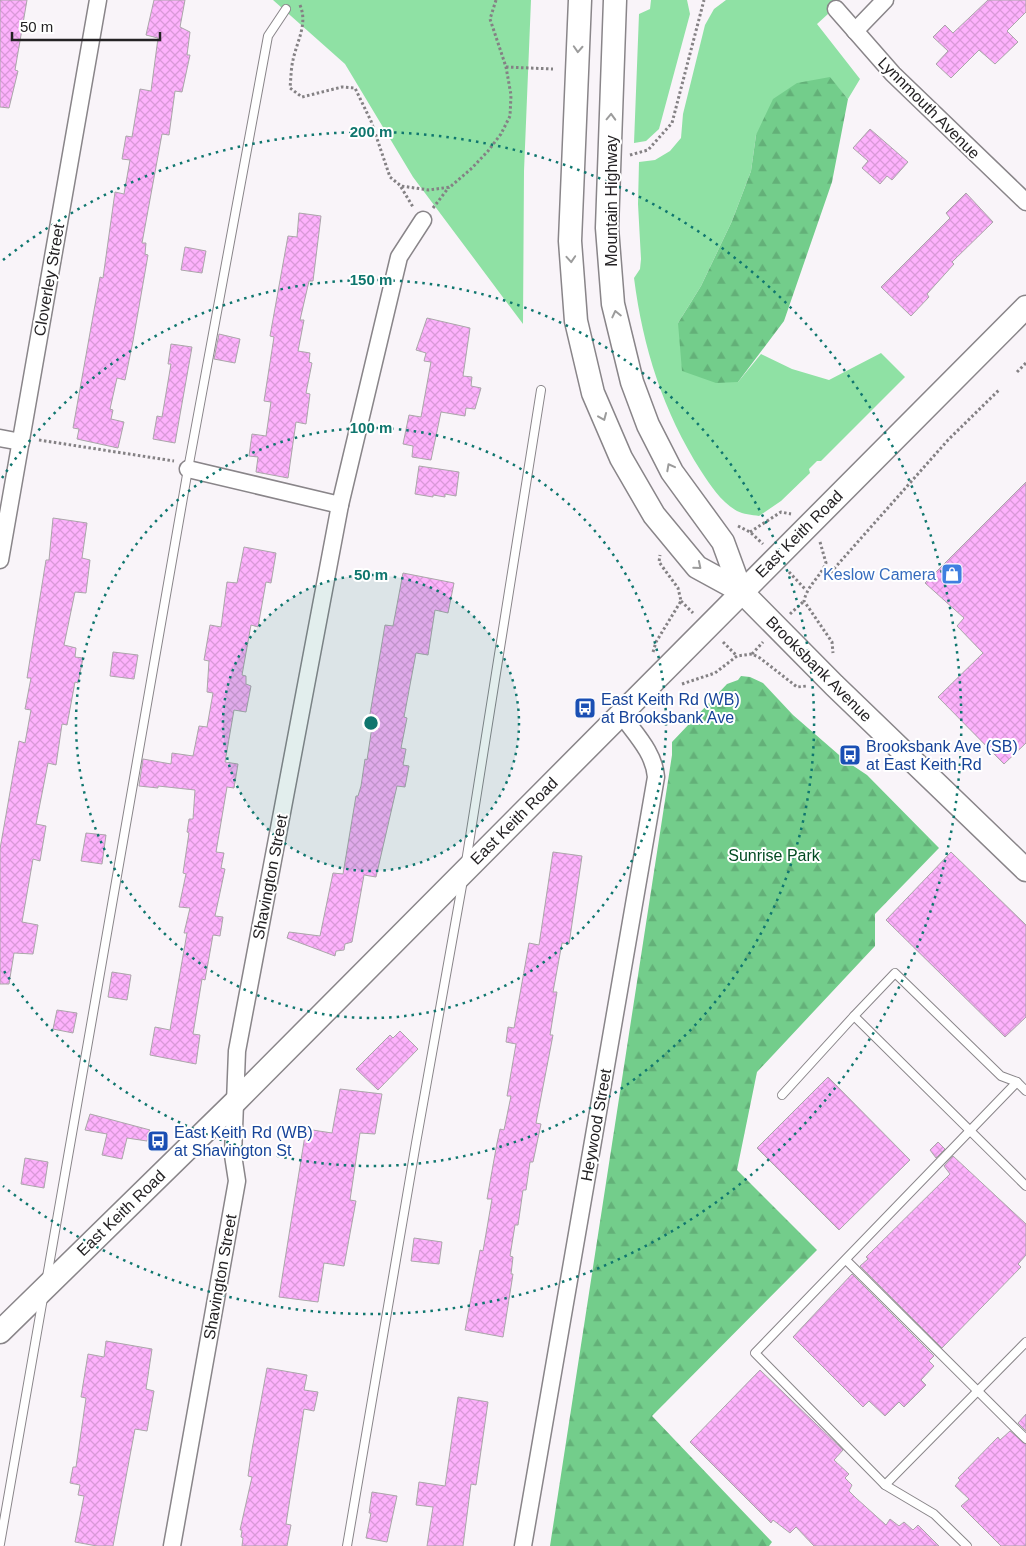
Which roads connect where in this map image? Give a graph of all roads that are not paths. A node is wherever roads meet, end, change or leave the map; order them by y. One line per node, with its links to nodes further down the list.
1 (98, 0): 13 (street, Cloverley Street)
2 (580, 0): 17 (main road, one-way to 17)
3 (615, 0): 17 (main road, Mountain Highway, one-way to 3)
4 (885, 0): 7 (street)
5 (286, 9): 14 (lane)
6 (836, 9): 7 (street, Lynnmouth Avenue)
7 (855, 32): 8 (street, Lynnmouth Avenue)
8 (1026, 202)
9 (423, 220): 15 (street, Shavington Street)
10 (1026, 307): 17 (main road, East Keith Road)
11 (541, 390): 19 (lane)
12 (0, 438): 13 (street)
13 (21, 442): 16 (street, Cloverley Street)
14 (189, 466): 15 (street); 29 (lane)
15 (340, 505): 25 (street, Shavington Street)
16 (0, 560)
17 (741, 592): 18 (main road, East Keith Road); 20 (main road, Brooksbank Avenue)
18 (621, 714): 19 (main road, East Keith Road); 38 (street, Heywood Street)
19 (465, 870): 25 (main road, East Keith Road); 37 (lane)
20 (1026, 870)
21 (854, 1016): 22 (lane); 24 (lane); 26 (lane)
22 (1017, 1082): 23 (lane); 26 (lane)
23 (1026, 1091)
24 (782, 1095)
25 (235, 1102): 29 (main road, East Keith Road); 36 (street, Shavington Street)
26 (971, 1130): 27 (lane); 28 (lane)
27 (1026, 1186)
28 (846, 1260): 32 (lane); 34 (lane)
29 (44, 1288): 30 (main road, East Keith Road); 35 (lane)
30 (0, 1332)
31 (1026, 1342): 32 (lane)
32 (978, 1391): 33 (lane); 34 (lane)
33 (1026, 1439)
34 (885, 1486): 39 (lane)
35 (0, 1544)
36 (172, 1546)
37 (347, 1546)
38 (523, 1546)
39 (967, 1546)

